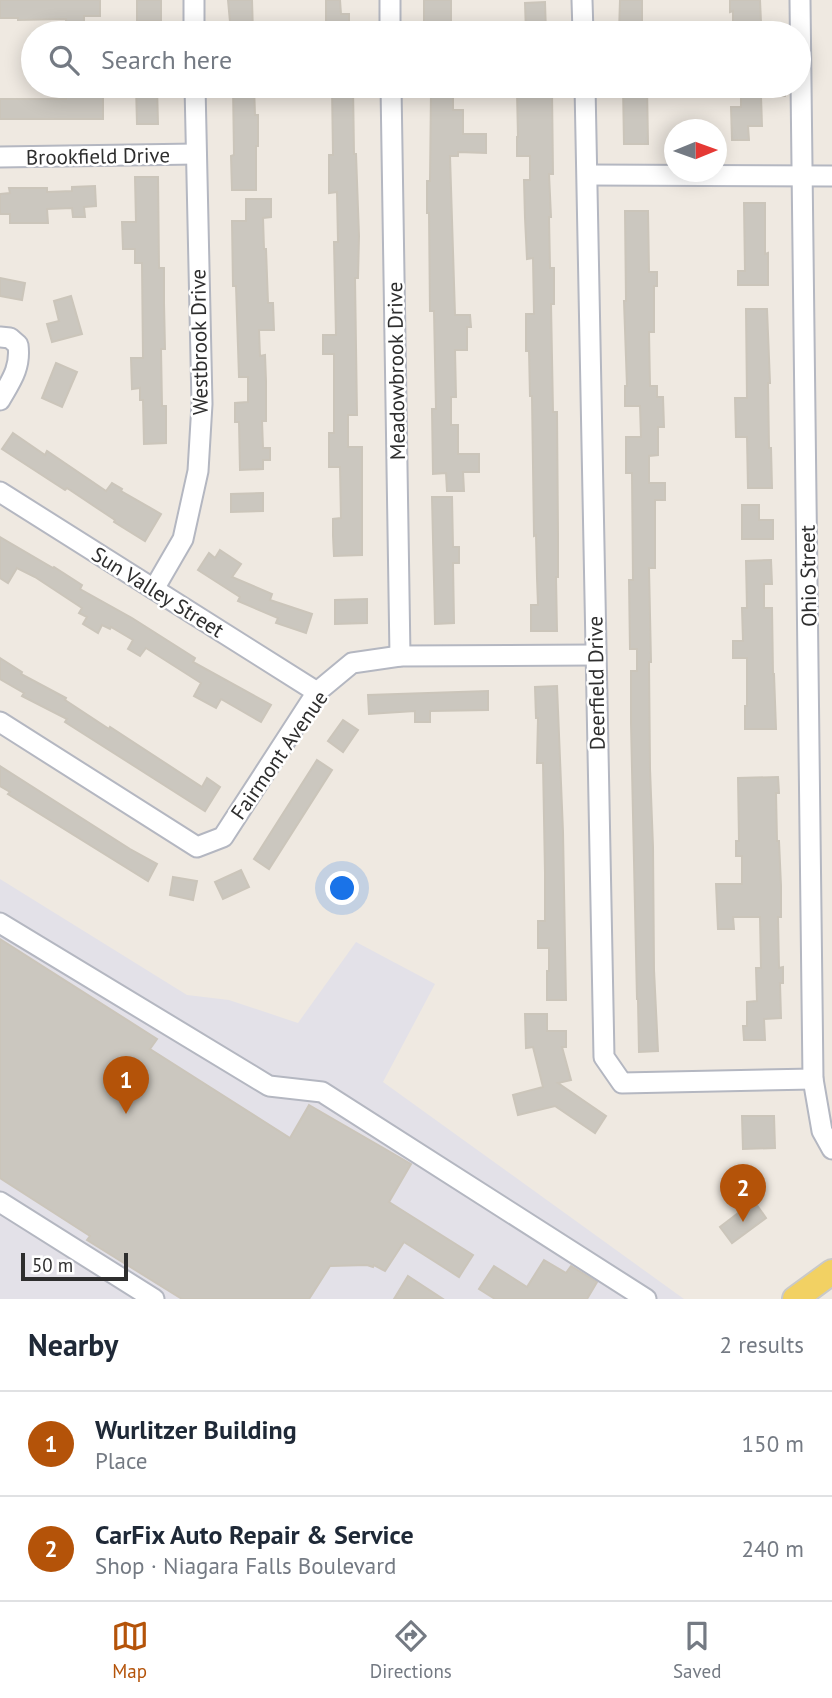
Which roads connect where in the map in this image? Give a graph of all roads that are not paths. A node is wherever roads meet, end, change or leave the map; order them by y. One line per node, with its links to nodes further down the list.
1 (194, 0): 5 (street)
2 (390, 0): 6 (street)
3 (582, 0): 7 (street)
4 (800, 0): 8 (street, Ohio Street)
5 (194, 21)
6 (390, 21)
7 (583, 21)
8 (800, 21)
9 (195, 98): 13 (street, Westbrook Drive)
10 (391, 98): 23 (street, Meadowbrook Drive)
11 (585, 98): 15 (street, Deerfield Drive)
12 (802, 98): 16 (street, Ohio Street)
13 (196, 154): 14 (street, Brookfield Drive); 21 (street, Westbrook Drive)
14 (0, 157)
15 (587, 175): 16 (street); 22 (street, Deerfield Drive)
16 (803, 176): 17 (street); 27 (street, Ohio Street)
17 (832, 176)
18 (0, 337): 19 (street)
19 (0, 400)
20 (0, 492): 21 (street, Sun Valley Street)
21 (154, 589): 24 (street, Sun Valley Street)
22 (595, 655): 23 (street, Fairmont Avenue); 27 (street, Deerfield Drive)
23 (400, 656): 24 (street, Fairmont Avenue)
24 (317, 692): 25 (street, Fairmont Avenue)
25 (0, 722)
26 (0, 923): 32 (street)
27 (813, 1079): 28 (street, Ohio Street)
28 (832, 1149)
29 (0, 1202): 31 (street)
30 (832, 1272): 33 (main road)
31 (154, 1299)
32 (646, 1299)
33 (795, 1299)

